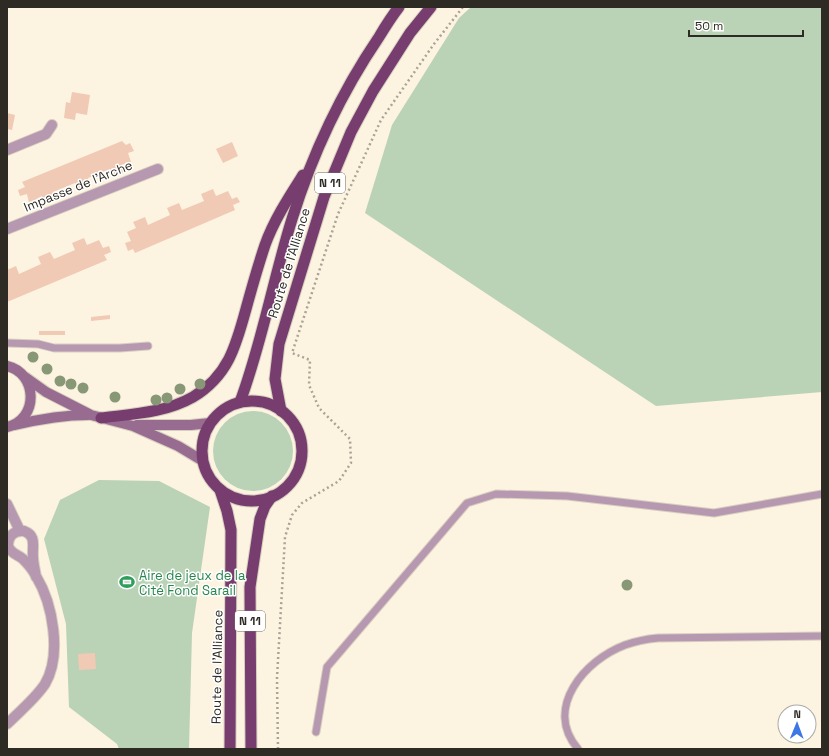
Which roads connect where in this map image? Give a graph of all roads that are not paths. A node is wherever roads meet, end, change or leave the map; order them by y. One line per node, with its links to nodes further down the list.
1 (399, 7): 5 (highway, Route de l'Alliance / N 11)
2 (431, 7): 13 (highway, Route de l'Alliance / N 11)
3 (52, 125): 4 (street)
4 (7, 150)
5 (313, 161): 12 (highway, Route de l'Alliance / N 11); 14 (highway)
6 (158, 168): 7 (street, Impasse de l'Arche)
7 (7, 229)
8 (7, 343): 9 (lane)
9 (148, 346)
10 (8, 364): 11 (main road)
11 (25, 377): 14 (main road); 16 (main road)
12 (240, 402): 13 (highway); 15 (highway)
13 (281, 411): 21 (highway)
14 (96, 417): 16 (main road); 17 (main road)
15 (210, 423): 17 (main road); 18 (highway)
16 (9, 426)
17 (133, 426): 18 (main road)
18 (203, 461): 19 (highway)
19 (220, 490): 21 (highway); 31 (highway, Route de l'Alliance / N 11)
20 (822, 494): 30 (lane)
21 (272, 496): 32 (highway, N 11)
22 (7, 504): 23 (street)
23 (20, 530): 24 (street); 25 (street)
24 (8, 536): 26 (street)
25 (34, 547): 26 (street); 27 (street)
26 (18, 556): 27 (street)
27 (36, 577): 29 (street)
28 (822, 636): 33 (lane)
29 (7, 724)
30 (316, 732)
31 (230, 749)
32 (251, 749)
33 (578, 749)

